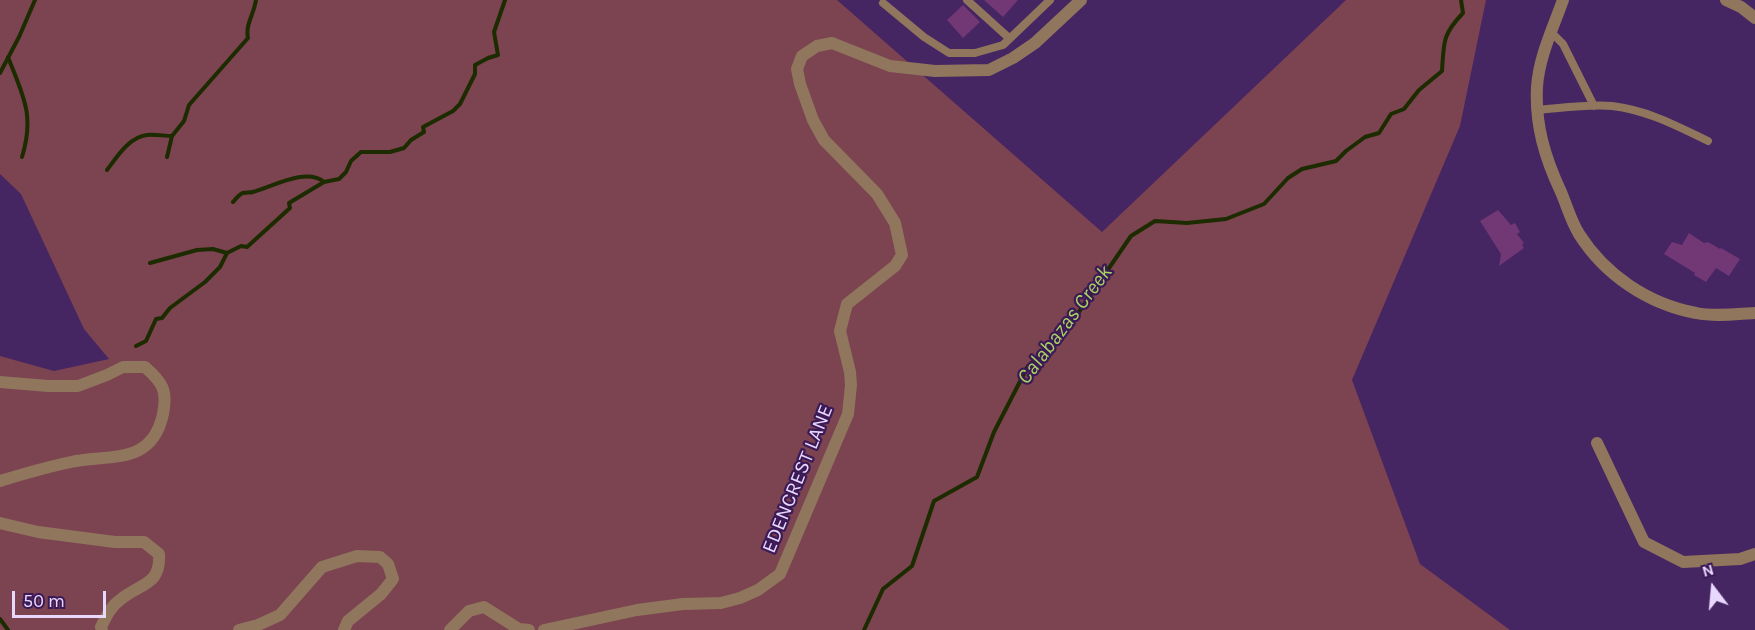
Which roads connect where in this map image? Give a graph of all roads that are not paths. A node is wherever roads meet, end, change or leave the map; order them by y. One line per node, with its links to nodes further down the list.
1 (967, 0): 9 (lane)
2 (1050, 0): 9 (lane)
3 (1081, 0): 24 (street, EDENCREST LANE)
4 (1563, 0): 8 (street)
5 (1726, 0): 7 (street)
6 (883, 3): 9 (lane)
7 (1755, 18)
8 (1551, 32): 10 (lane); 11 (street)
9 (1009, 38)
10 (1594, 106): 11 (lane); 12 (lane)
11 (1537, 110): 13 (street)
12 (1708, 141)
13 (1755, 313)
14 (0, 382): 16 (street)
15 (1597, 443): 18 (street)
16 (0, 481)
17 (0, 523): 19 (street)
18 (1755, 554)
19 (102, 630)
20 (239, 630): 21 (street)
21 (344, 630)
22 (450, 630): 23 (street)
23 (529, 630)
24 (544, 630)

